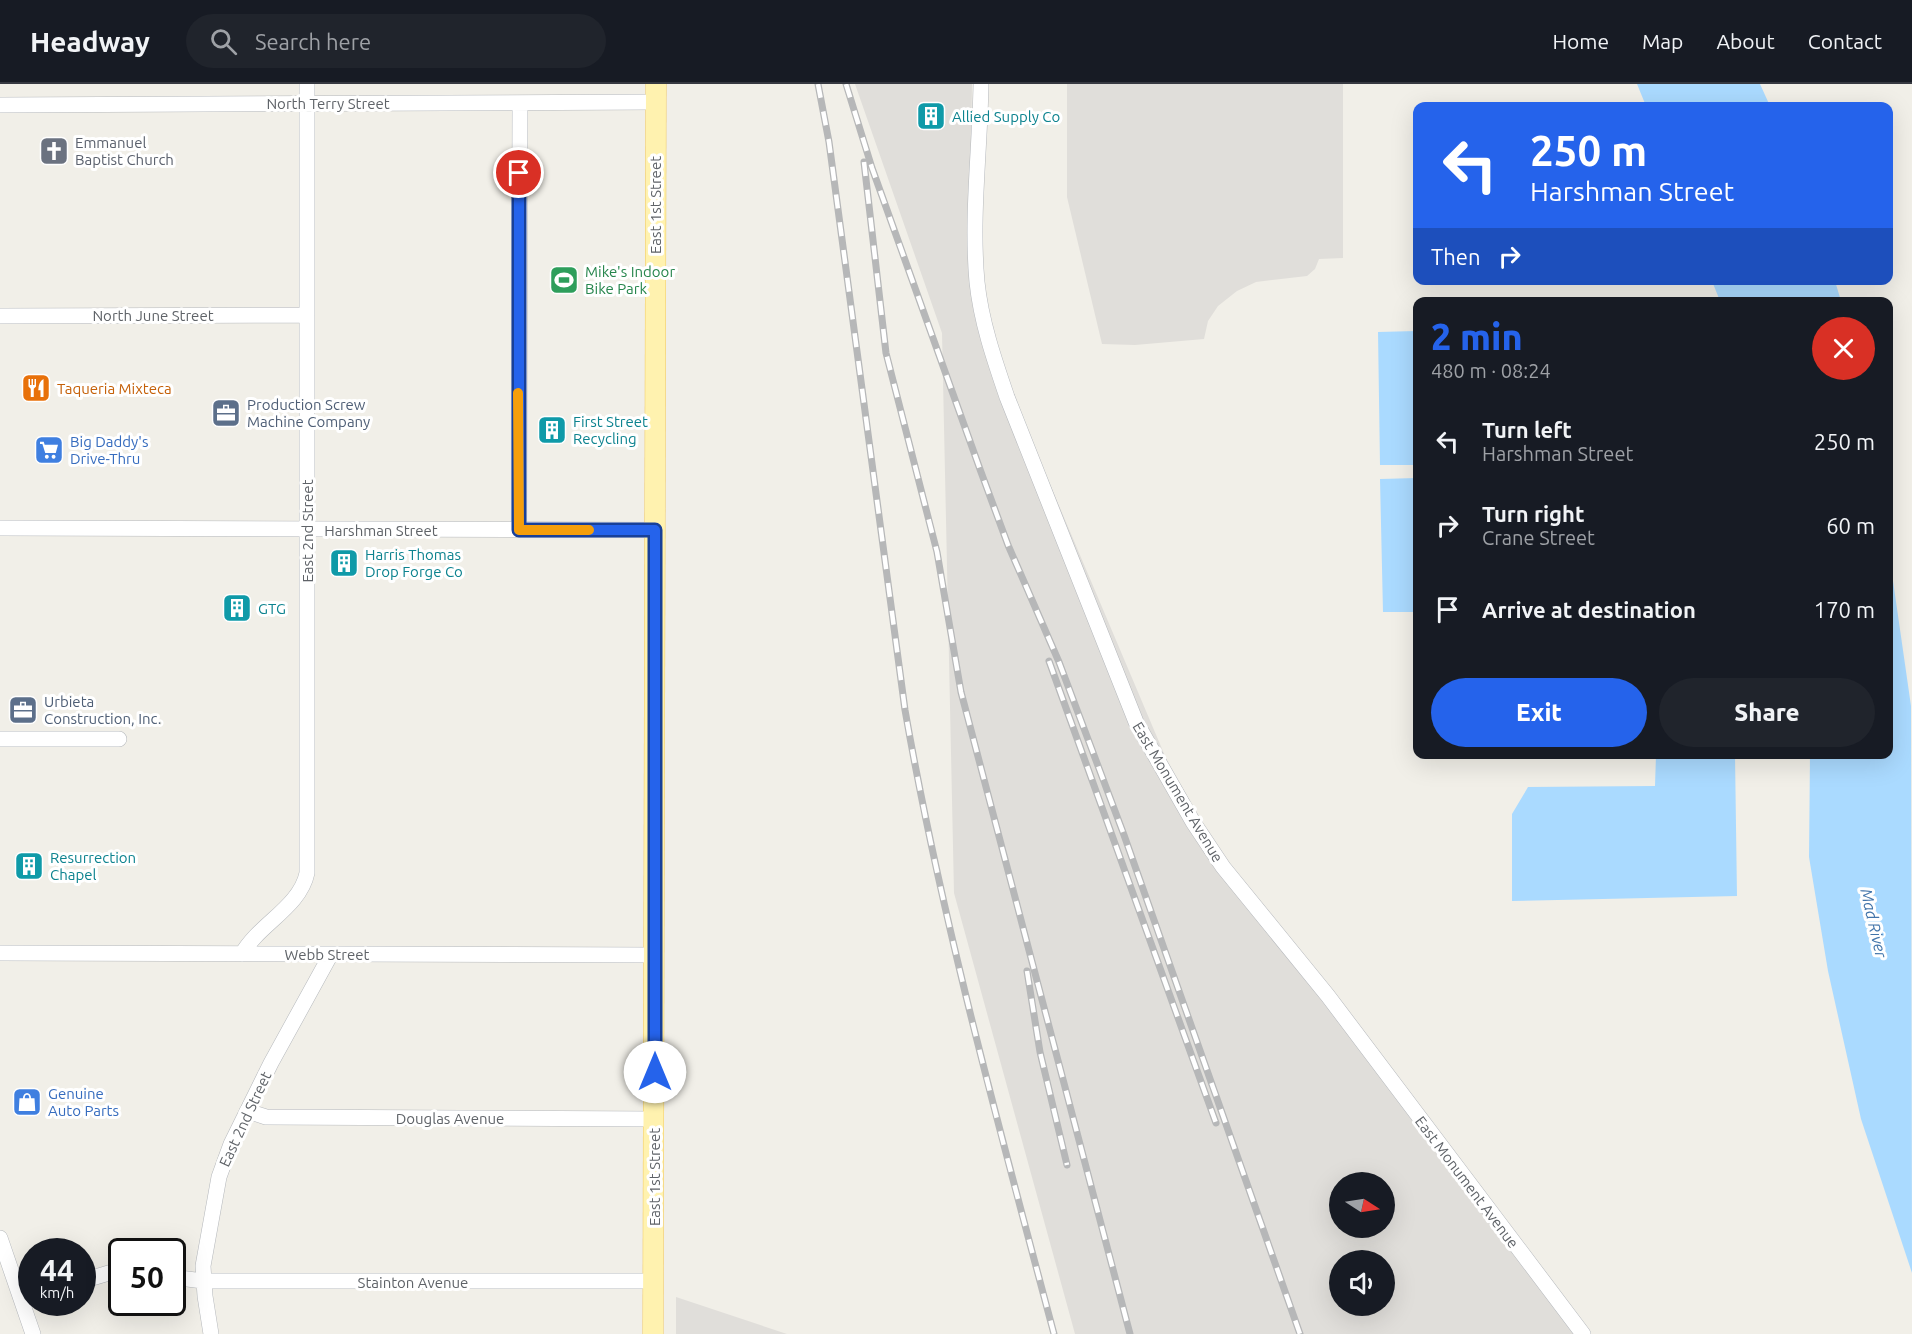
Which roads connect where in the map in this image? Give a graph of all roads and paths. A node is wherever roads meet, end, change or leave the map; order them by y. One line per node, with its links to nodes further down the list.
1 (307, 84): 4 (street, East 2nd Street)
2 (981, 84): 30 (street, East Monument Avenue)
3 (656, 93): 5 (street, North Terry Street); 12 (main road, East 1st Street)
4 (306, 103): 5 (street, North Terry Street); 6 (street, North Terry Street); 7 (street, East 2nd Street)
5 (519, 103): 11 (street)
6 (0, 105)
7 (307, 315): 8 (street, North June Street); 10 (street, East 2nd Street)
8 (0, 316)
9 (0, 528): 10 (street, Harshman Street)
10 (307, 530): 11 (street, Harshman Street); 16 (street, East 2nd Street)
11 (519, 530): 12 (street, Harshman Street)
12 (655, 530): 18 (main road, East 1st Street)
13 (119, 739): 14 (street)
14 (0, 740)
15 (0, 953): 16 (street, Webb Street)
16 (242, 954): 17 (street, Webb Street)
17 (332, 954): 18 (street, Webb Street); 19 (street, East 2nd Street)
18 (655, 955): 20 (main road, East 1st Street)
19 (247, 1111): 20 (street, Douglas Avenue); 24 (street, East 2nd Street)
20 (655, 1119): 25 (main road, East 1st Street)
21 (0, 1239): 22 (street)
22 (18, 1279)
23 (186, 1279): 24 (street, Stainton Avenue)
24 (203, 1281): 25 (street, Stainton Avenue); 28 (street, East 2nd Street)
25 (653, 1281): 29 (main road, East 1st Street)
26 (30, 1316): 27 (street)
27 (33, 1334)
28 (212, 1334)
29 (653, 1334)
30 (1583, 1334)

